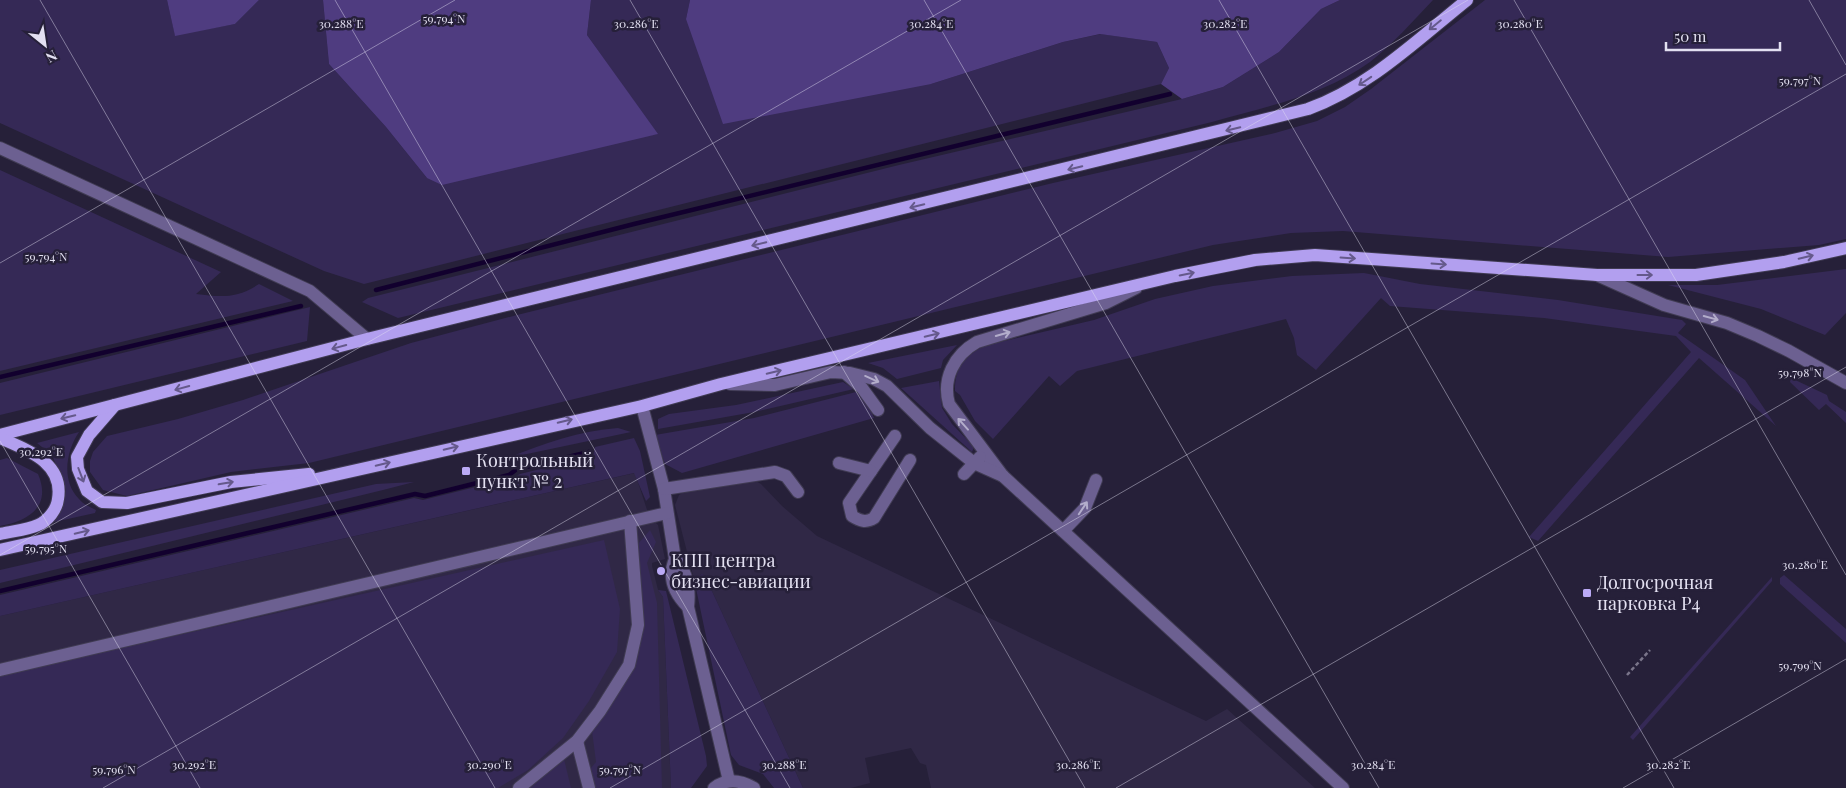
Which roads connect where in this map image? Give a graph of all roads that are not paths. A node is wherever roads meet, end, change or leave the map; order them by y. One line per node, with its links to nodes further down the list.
1 (1466, 0): 6 (main road, one-way to 6)
2 (0, 148): 6 (street)
3 (1846, 248): 4 (main road, one-way to 3)
4 (1597, 275): 5 (main road, one-way to 4); 8 (street, one-way to 8)
5 (1140, 286): 9 (main road, one-way to 5); 15 (street, one-way to 5)
6 (367, 339): 10 (main road, one-way to 10)
7 (844, 372): 9 (street); 12 (street); 18 (street, one-way to 18)
8 (1846, 383)
9 (721, 384): 11 (main road)
10 (116, 405): 13 (main road, one-way to 13); 19 (main road, one-way to 19)
11 (642, 406): 19 (main road, one-way to 11); 24 (street)
12 (878, 410)
13 (0, 436): 29 (main road)
14 (895, 436): 20 (street)
15 (986, 450): 18 (street); 22 (street)
16 (910, 460): 20 (street)
17 (839, 463): 20 (street)
18 (974, 464): 21 (street); 22 (street)
19 (363, 468): 30 (main road, one-way to 19)
20 (871, 471)
21 (964, 474)
22 (1004, 476): 28 (street)
23 (1096, 480): 28 (street, one-way to 23)
24 (664, 489): 25 (street); 26 (street)
25 (798, 492)
26 (667, 513): 27 (street); 33 (street)
27 (630, 521): 31 (street); 32 (street)
28 (1063, 531): 38 (street)
29 (0, 534)
30 (0, 550)
31 (0, 670)
32 (577, 741): 34 (street); 35 (street)
33 (729, 780): 36 (street); 37 (street)
34 (519, 788)
35 (589, 788)
36 (714, 788)
37 (754, 788)
38 (1343, 788)

